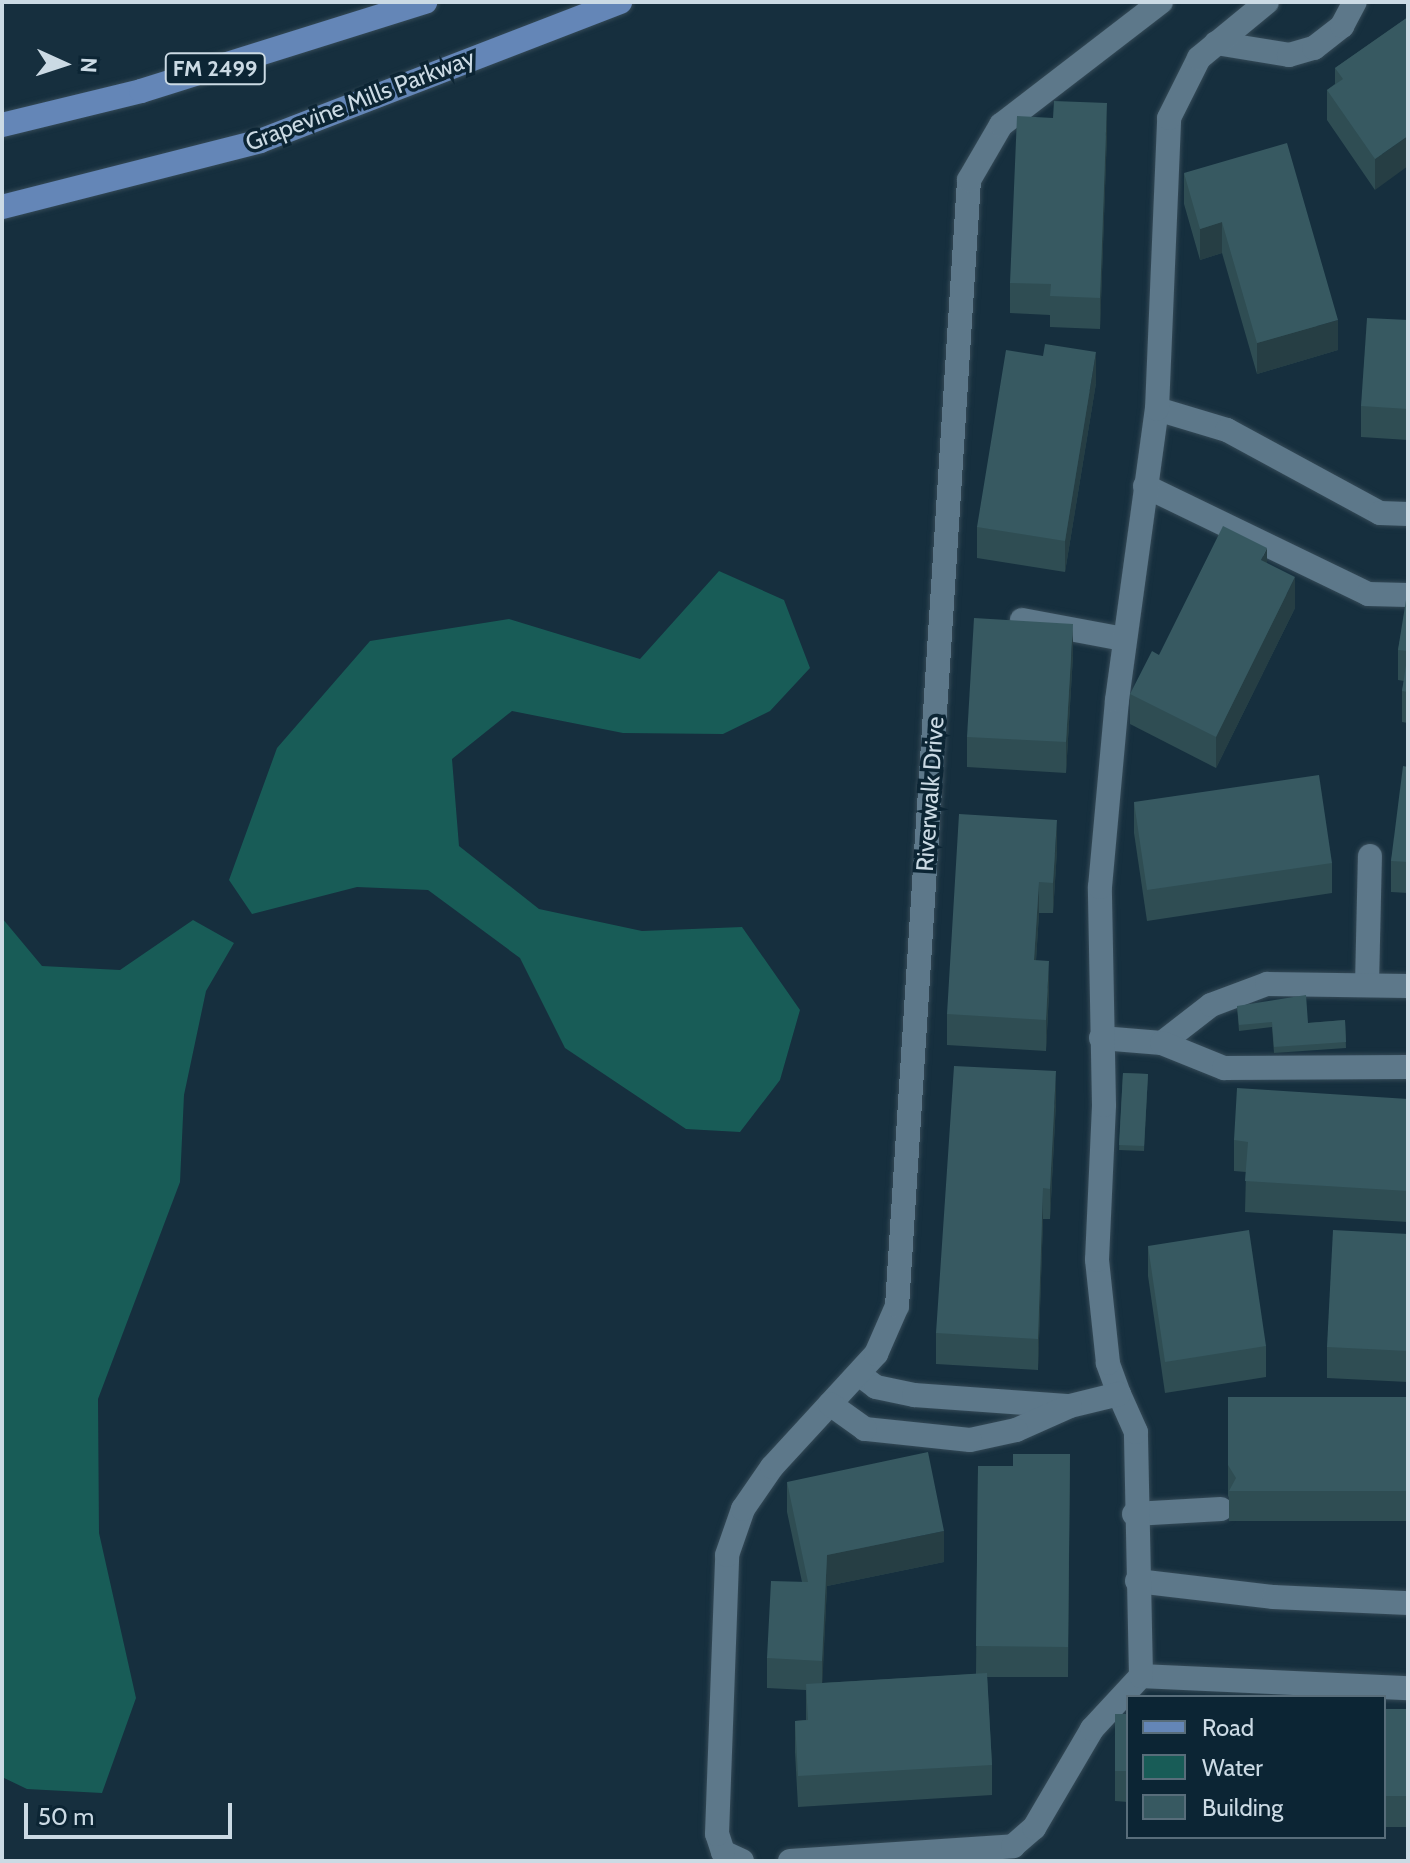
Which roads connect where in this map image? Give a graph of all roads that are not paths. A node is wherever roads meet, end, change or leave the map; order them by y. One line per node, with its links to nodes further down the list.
1 (425, 2): 7 (main road, FM 2499)
2 (620, 2): 8 (main road, Grapevine Mills Parkway)
3 (1161, 2): 21 (lane, Riverwalk Drive)
4 (1267, 2): 6 (lane)
5 (1355, 2): 6 (lane)
6 (1216, 43): 9 (lane)
7 (2, 125)
8 (2, 207)
9 (1157, 409): 10 (lane); 11 (lane)
10 (1145, 486): 12 (lane); 14 (lane)
11 (1408, 514)
12 (1408, 595)
13 (1022, 620): 14 (lane)
14 (1124, 639): 18 (lane)
15 (1370, 856): 16 (lane)
16 (1367, 985): 17 (lane); 19 (lane)
17 (1408, 986)
18 (1101, 1038): 19 (lane); 22 (lane)
19 (1162, 1043): 20 (lane)
20 (1408, 1067)
21 (860, 1375): 23 (lane, Riverwalk Drive); 24 (lane)
22 (1119, 1394): 24 (lane); 26 (lane)
23 (830, 1404): 24 (lane); 31 (lane, Riverwalk Drive)
24 (1070, 1406)
25 (1221, 1509): 26 (lane)
26 (1134, 1514): 27 (lane)
27 (1137, 1581): 28 (lane); 29 (lane)
28 (1408, 1603)
29 (1141, 1676): 30 (lane); 32 (lane)
30 (1408, 1688)
31 (742, 1861)
32 (790, 1861)

